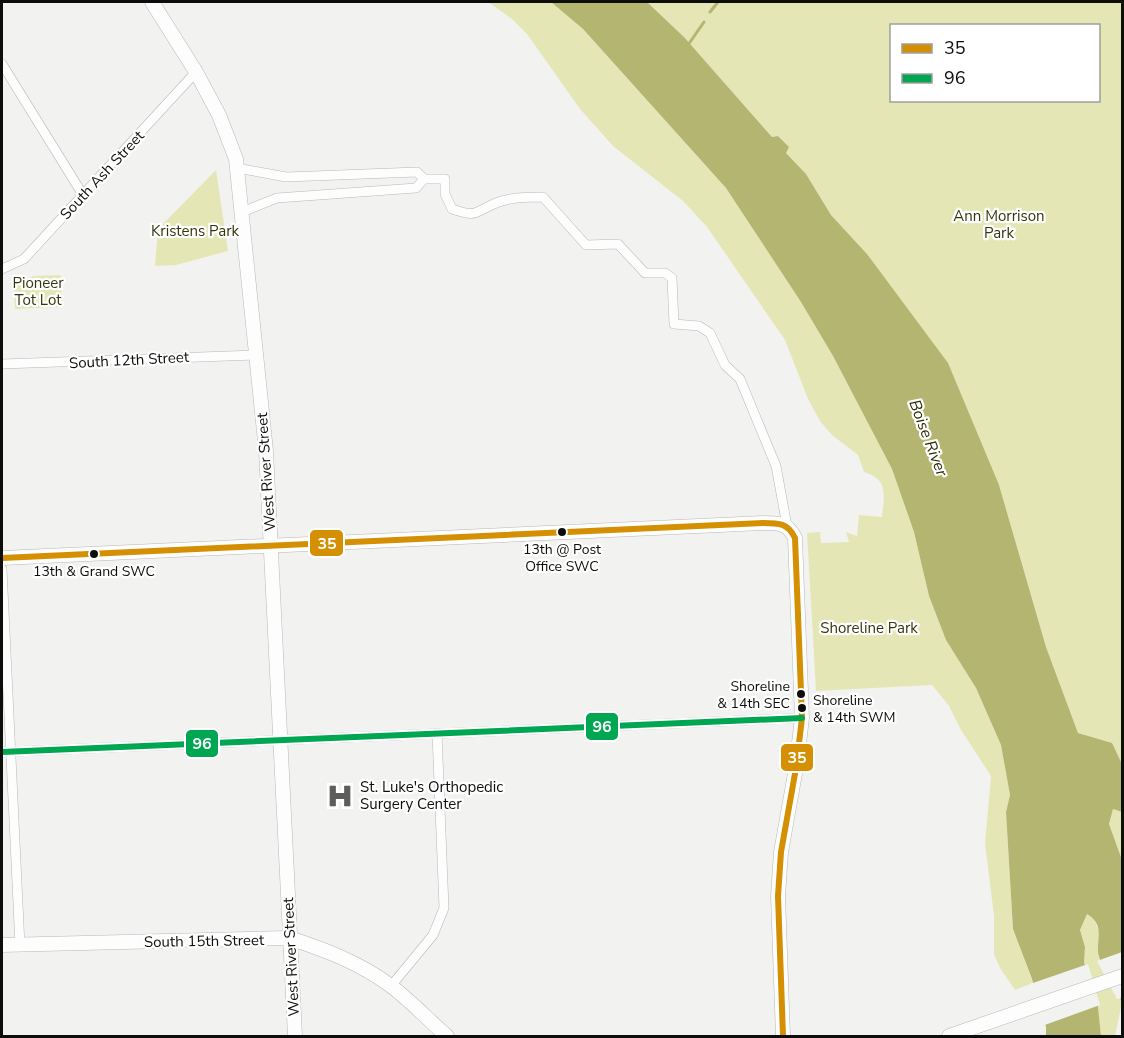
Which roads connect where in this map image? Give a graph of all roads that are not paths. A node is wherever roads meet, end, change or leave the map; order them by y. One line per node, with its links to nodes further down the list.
1 (152, 2): 3 (main road, West River Street)
2 (2, 64): 6 (street)
3 (196, 72): 4 (main road, West River Street); 6 (street, South Ash Street)
4 (237, 168): 5 (street); 7 (main road, West River Street)
5 (424, 179): 7 (street); 11 (street)
6 (83, 195): 8 (street, South Ash Street)
7 (242, 212): 9 (main road, West River Street)
8 (2, 269)
9 (257, 355): 10 (street, South 12th Street); 12 (main road, West River Street)
10 (2, 364)
11 (787, 526): 12 (main road); 15 (main road)
12 (270, 546): 13 (main road); 17 (main road, West River Street)
13 (2, 558)
14 (2, 569): 18 (street)
15 (802, 718): 16 (street); 26 (main road)
16 (437, 733): 17 (street); 23 (street)
17 (279, 740): 18 (street); 19 (main road, West River Street)
18 (6, 752): 21 (street)
19 (290, 938): 21 (main road, South 15th Street); 23 (main road, South 15th Street); 24 (main road, West River Street)
20 (2, 945): 21 (main road, South 15th Street)
21 (20, 945)
22 (1122, 976): 27 (main road)
23 (391, 986): 25 (main road, South 15th Street)
24 (295, 1036)
25 (447, 1036)
26 (783, 1036)
27 (949, 1036)

